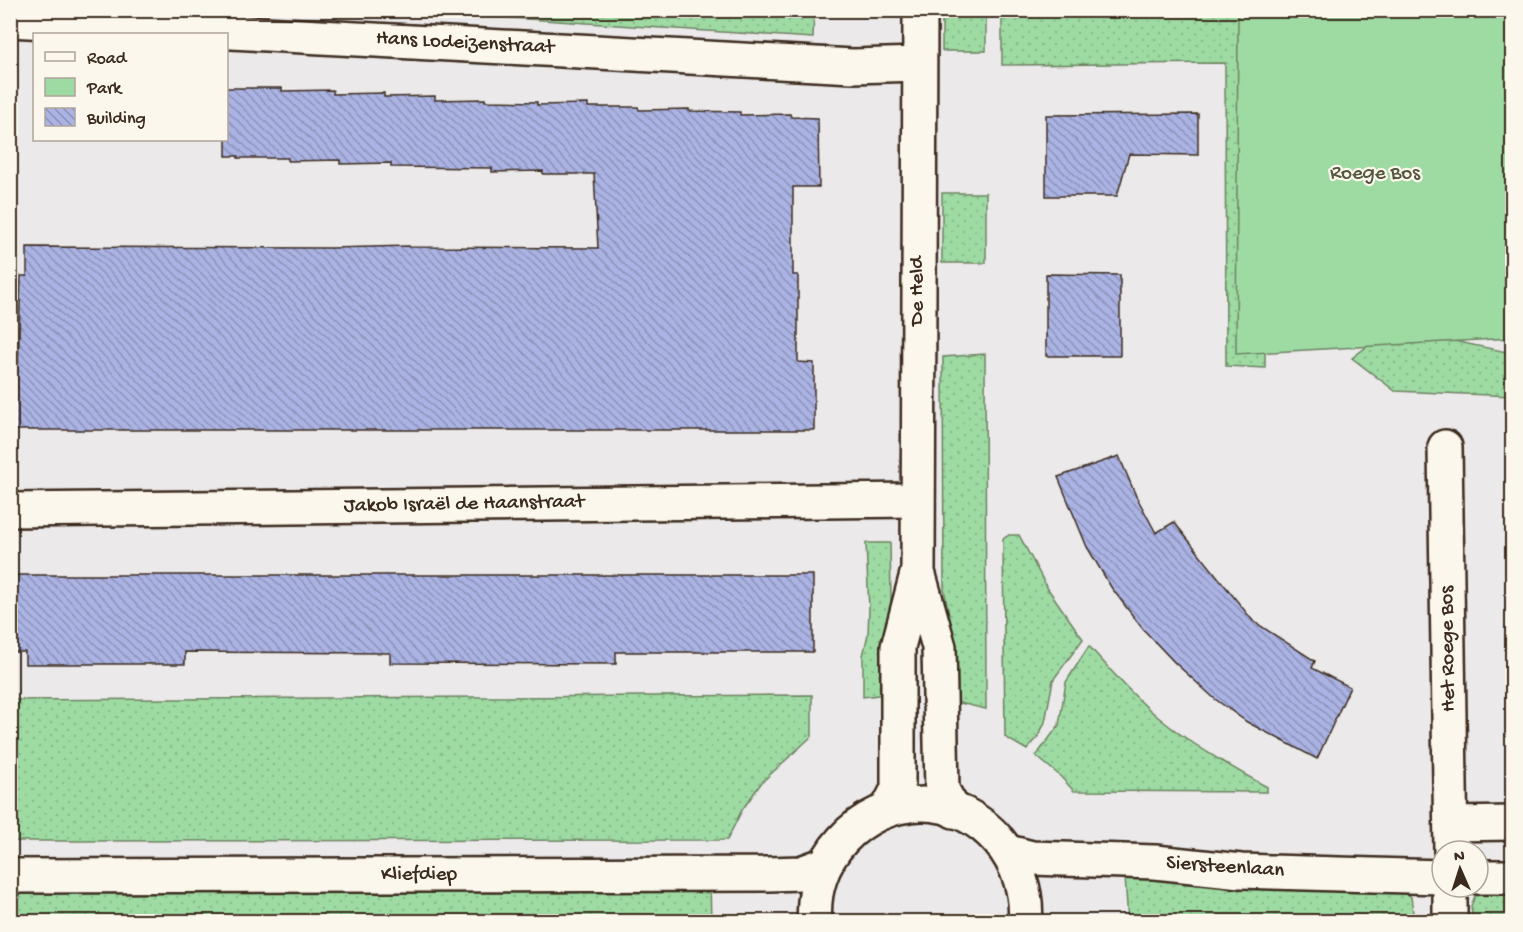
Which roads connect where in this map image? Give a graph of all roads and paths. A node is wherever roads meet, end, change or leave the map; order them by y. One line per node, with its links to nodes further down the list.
1 (920, 10): 3 (street, De Held)
2 (10, 20): 3 (street, Hans Lodeizenstraat)
3 (919, 64): 5 (street, De Held)
4 (1445, 447): 11 (street, Het Roege Bos)
5 (917, 500): 6 (street, Jakob Israël de Haanstraat); 7 (street, De Held)
6 (10, 510)
7 (918, 572): 8 (street, De Held); 9 (street, De Held)
8 (887, 810): 9 (street); 13 (street)
9 (954, 811): 12 (street)
10 (1512, 823): 11 (street)
11 (1451, 838)
12 (1008, 852): 17 (street, Siersteenlaan); 20 (street)
13 (826, 864): 14 (street, Kliefdiep); 19 (street)
14 (10, 876)
15 (1490, 877): 16 (street)
16 (1512, 877)
17 (1430, 878)
18 (1450, 899): 21 (street)
19 (815, 921)
20 (1025, 921)
21 (1450, 921)

